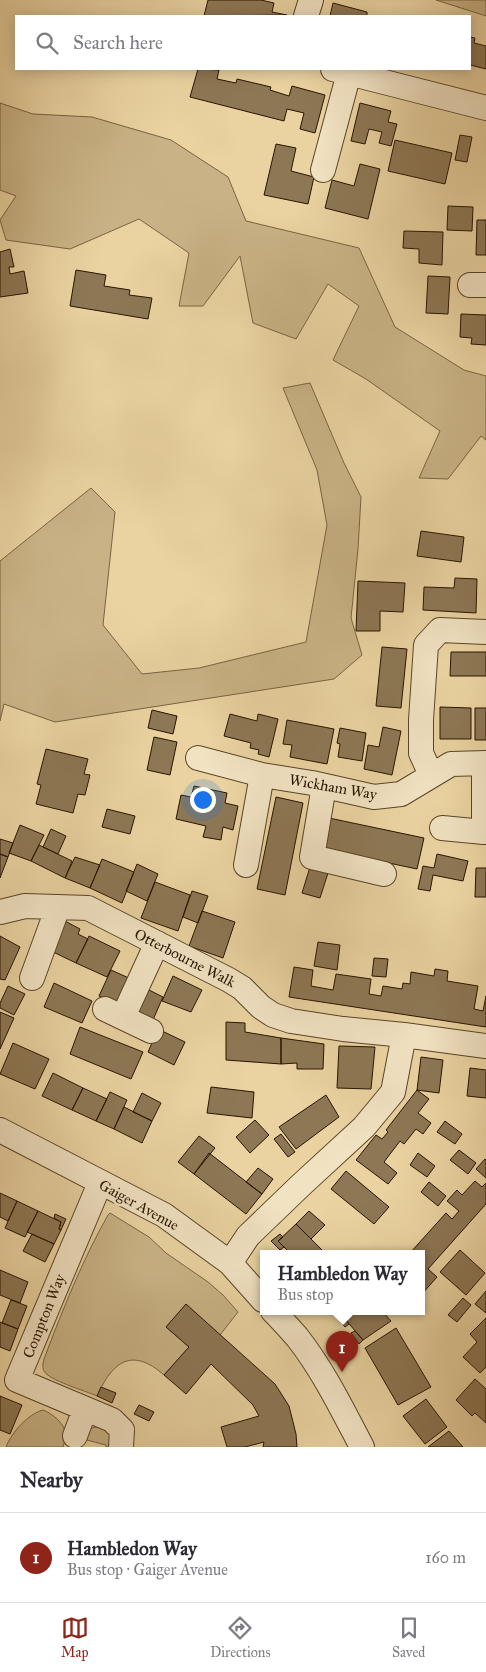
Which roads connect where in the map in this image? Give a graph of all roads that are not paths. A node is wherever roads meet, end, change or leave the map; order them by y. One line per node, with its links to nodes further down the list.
1 (311, 0): 2 (street)
2 (306, 15)
3 (341, 71): 4 (street); 5 (street)
4 (486, 108)
5 (322, 170)
6 (486, 632): 10 (street)
7 (198, 758): 9 (street, Wickham Way)
8 (485, 763): 10 (street, Wickham Way); 12 (street)
9 (262, 775): 11 (street, Wickham Way); 13 (street)
10 (431, 775): 11 (street, Wickham Way)
11 (324, 786): 14 (street)
12 (442, 828)
13 (246, 865)
14 (384, 874)
15 (58, 907): 16 (street, Otterbourne Walk); 17 (street, Otterbourne Walk); 18 (street)
16 (0, 912)
17 (157, 943): 19 (street); 20 (street, Otterbourne Walk)
18 (32, 978)
19 (151, 1031)
20 (404, 1035): 21 (street, Otterbourne Walk); 24 (street)
21 (486, 1046)
22 (0, 1130): 23 (street, Gaiger Avenue)
23 (100, 1183): 24 (street, Gaiger Avenue); 27 (street, Compton Way)
24 (230, 1263): 25 (street, Gaiger Avenue)
25 (260, 1297)
26 (277, 1315): 31 (street)
27 (9, 1377): 28 (street, Compton Way)
28 (85, 1409): 29 (street); 30 (street, Compton Way)
29 (74, 1436)
30 (121, 1447)
31 (362, 1447)

